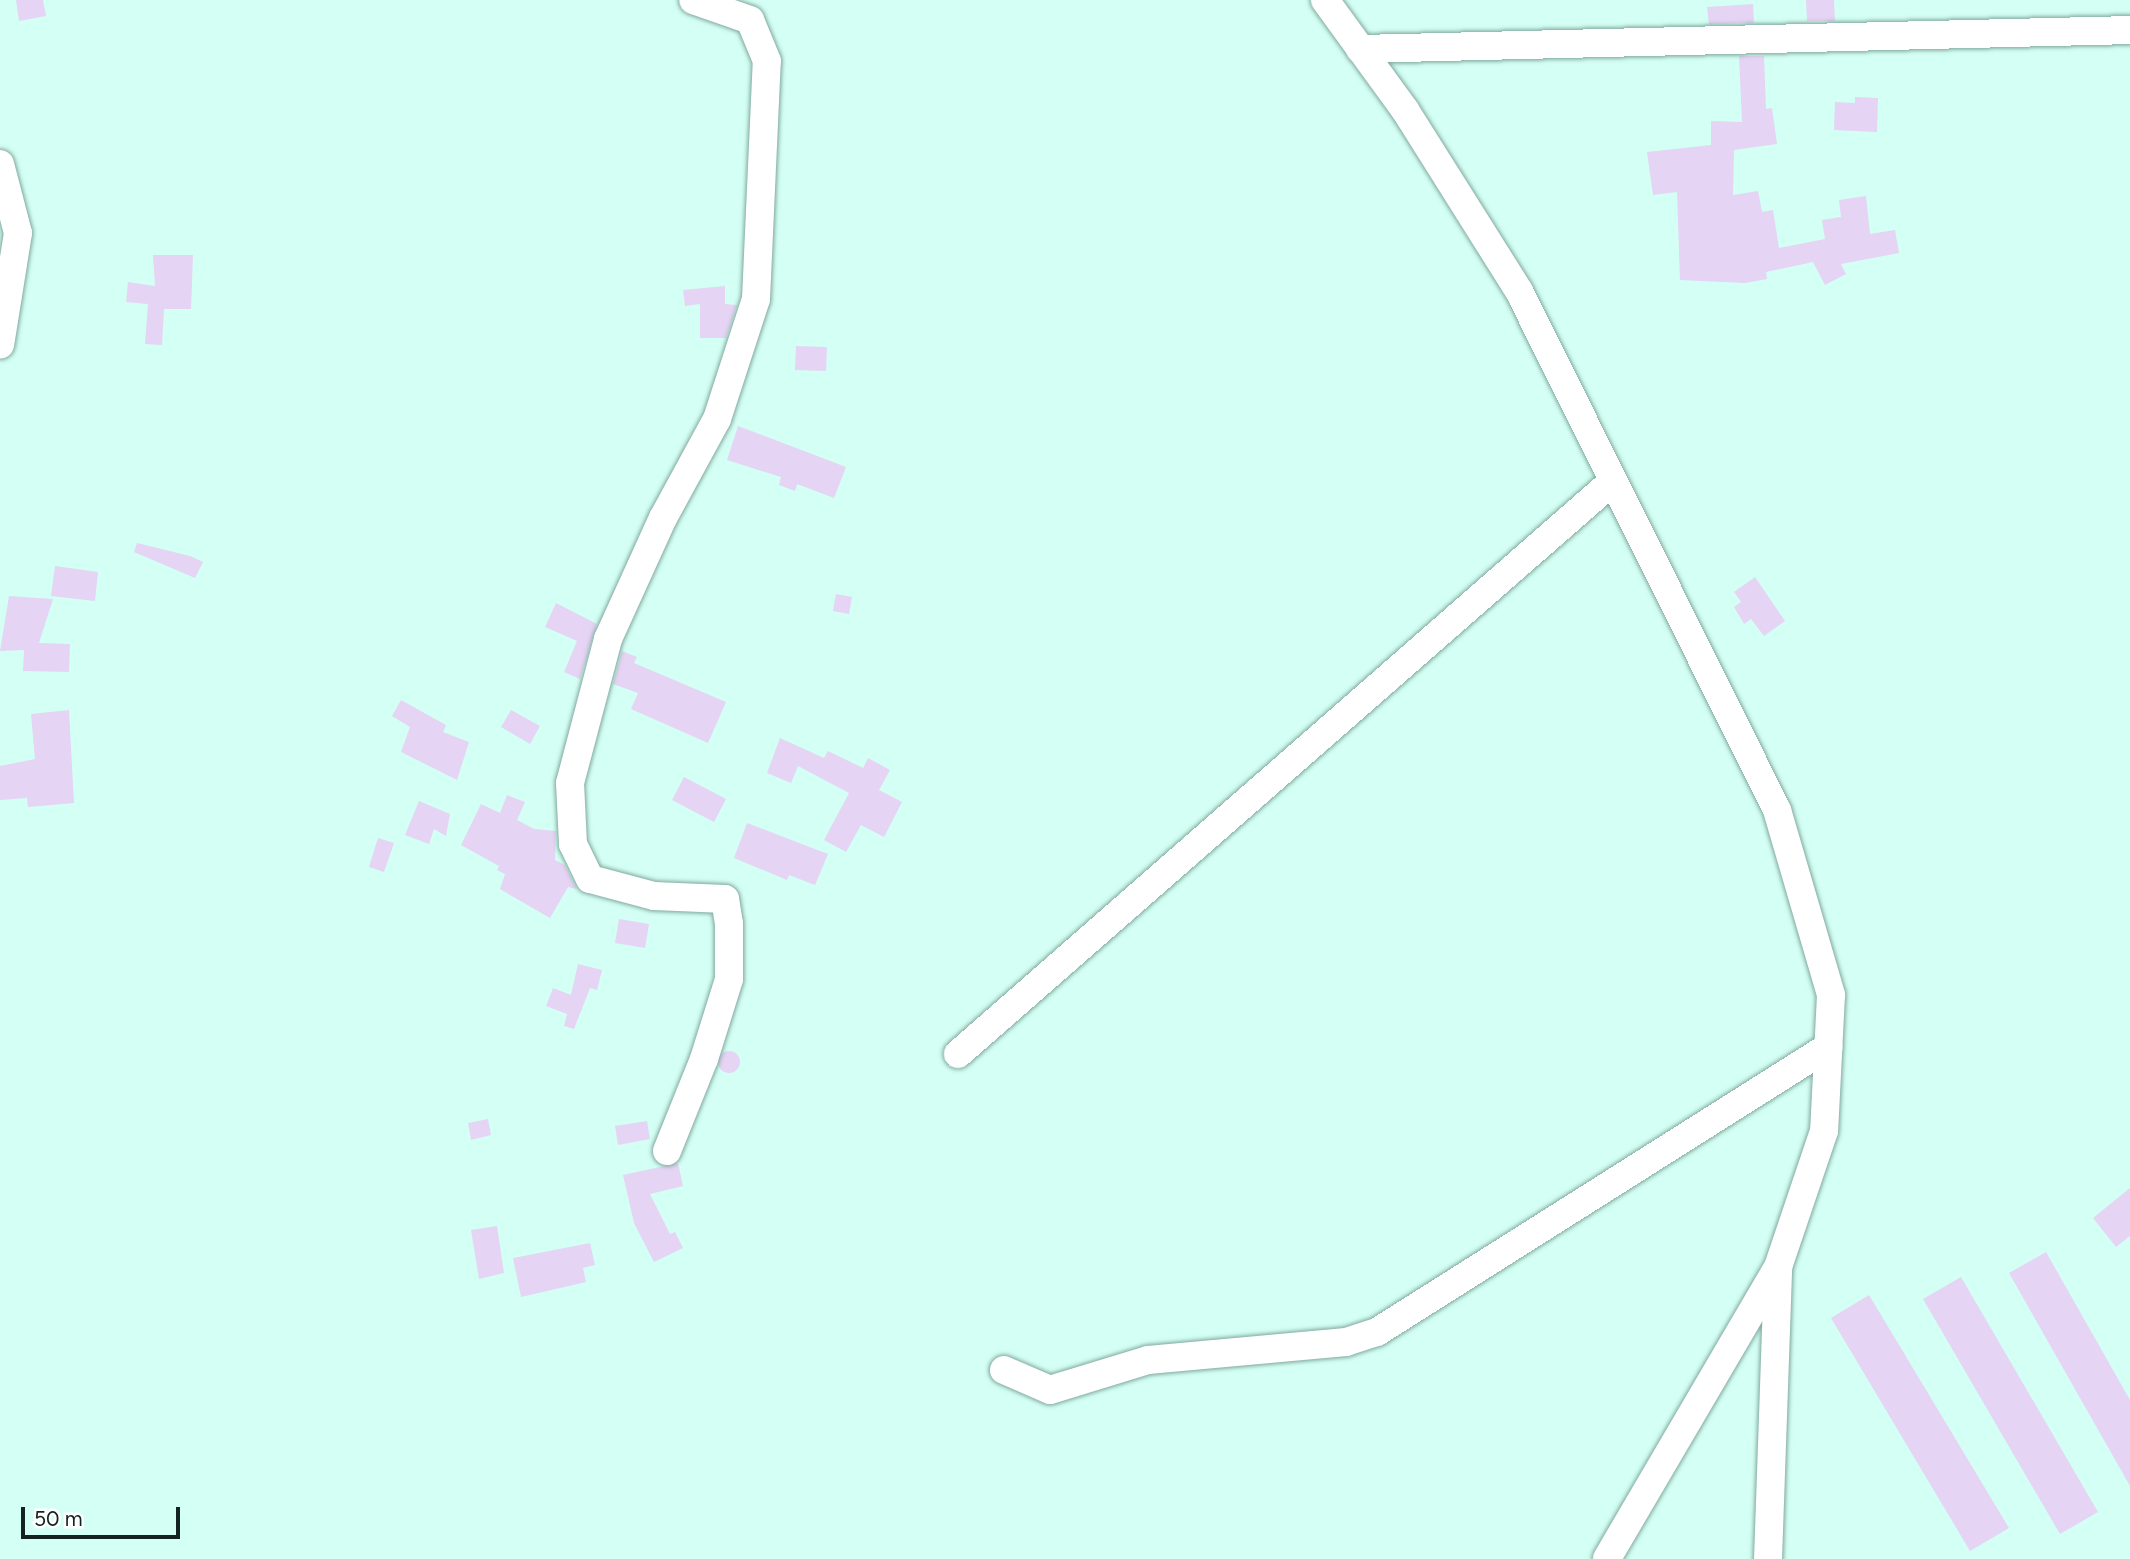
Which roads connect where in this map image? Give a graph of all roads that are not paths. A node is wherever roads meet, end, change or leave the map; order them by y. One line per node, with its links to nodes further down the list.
1 (693, 0): 10 (street)
2 (1325, 0): 4 (street)
3 (2130, 30): 4 (street)
4 (1360, 49): 7 (street)
5 (0, 164): 6 (street)
6 (0, 345)
7 (1612, 481): 8 (street); 9 (street)
8 (1828, 1047): 11 (street); 12 (street)
9 (958, 1054)
10 (667, 1151)
11 (1778, 1267): 13 (street); 14 (street)
12 (1004, 1370)
13 (1607, 1559)
14 (1768, 1559)

